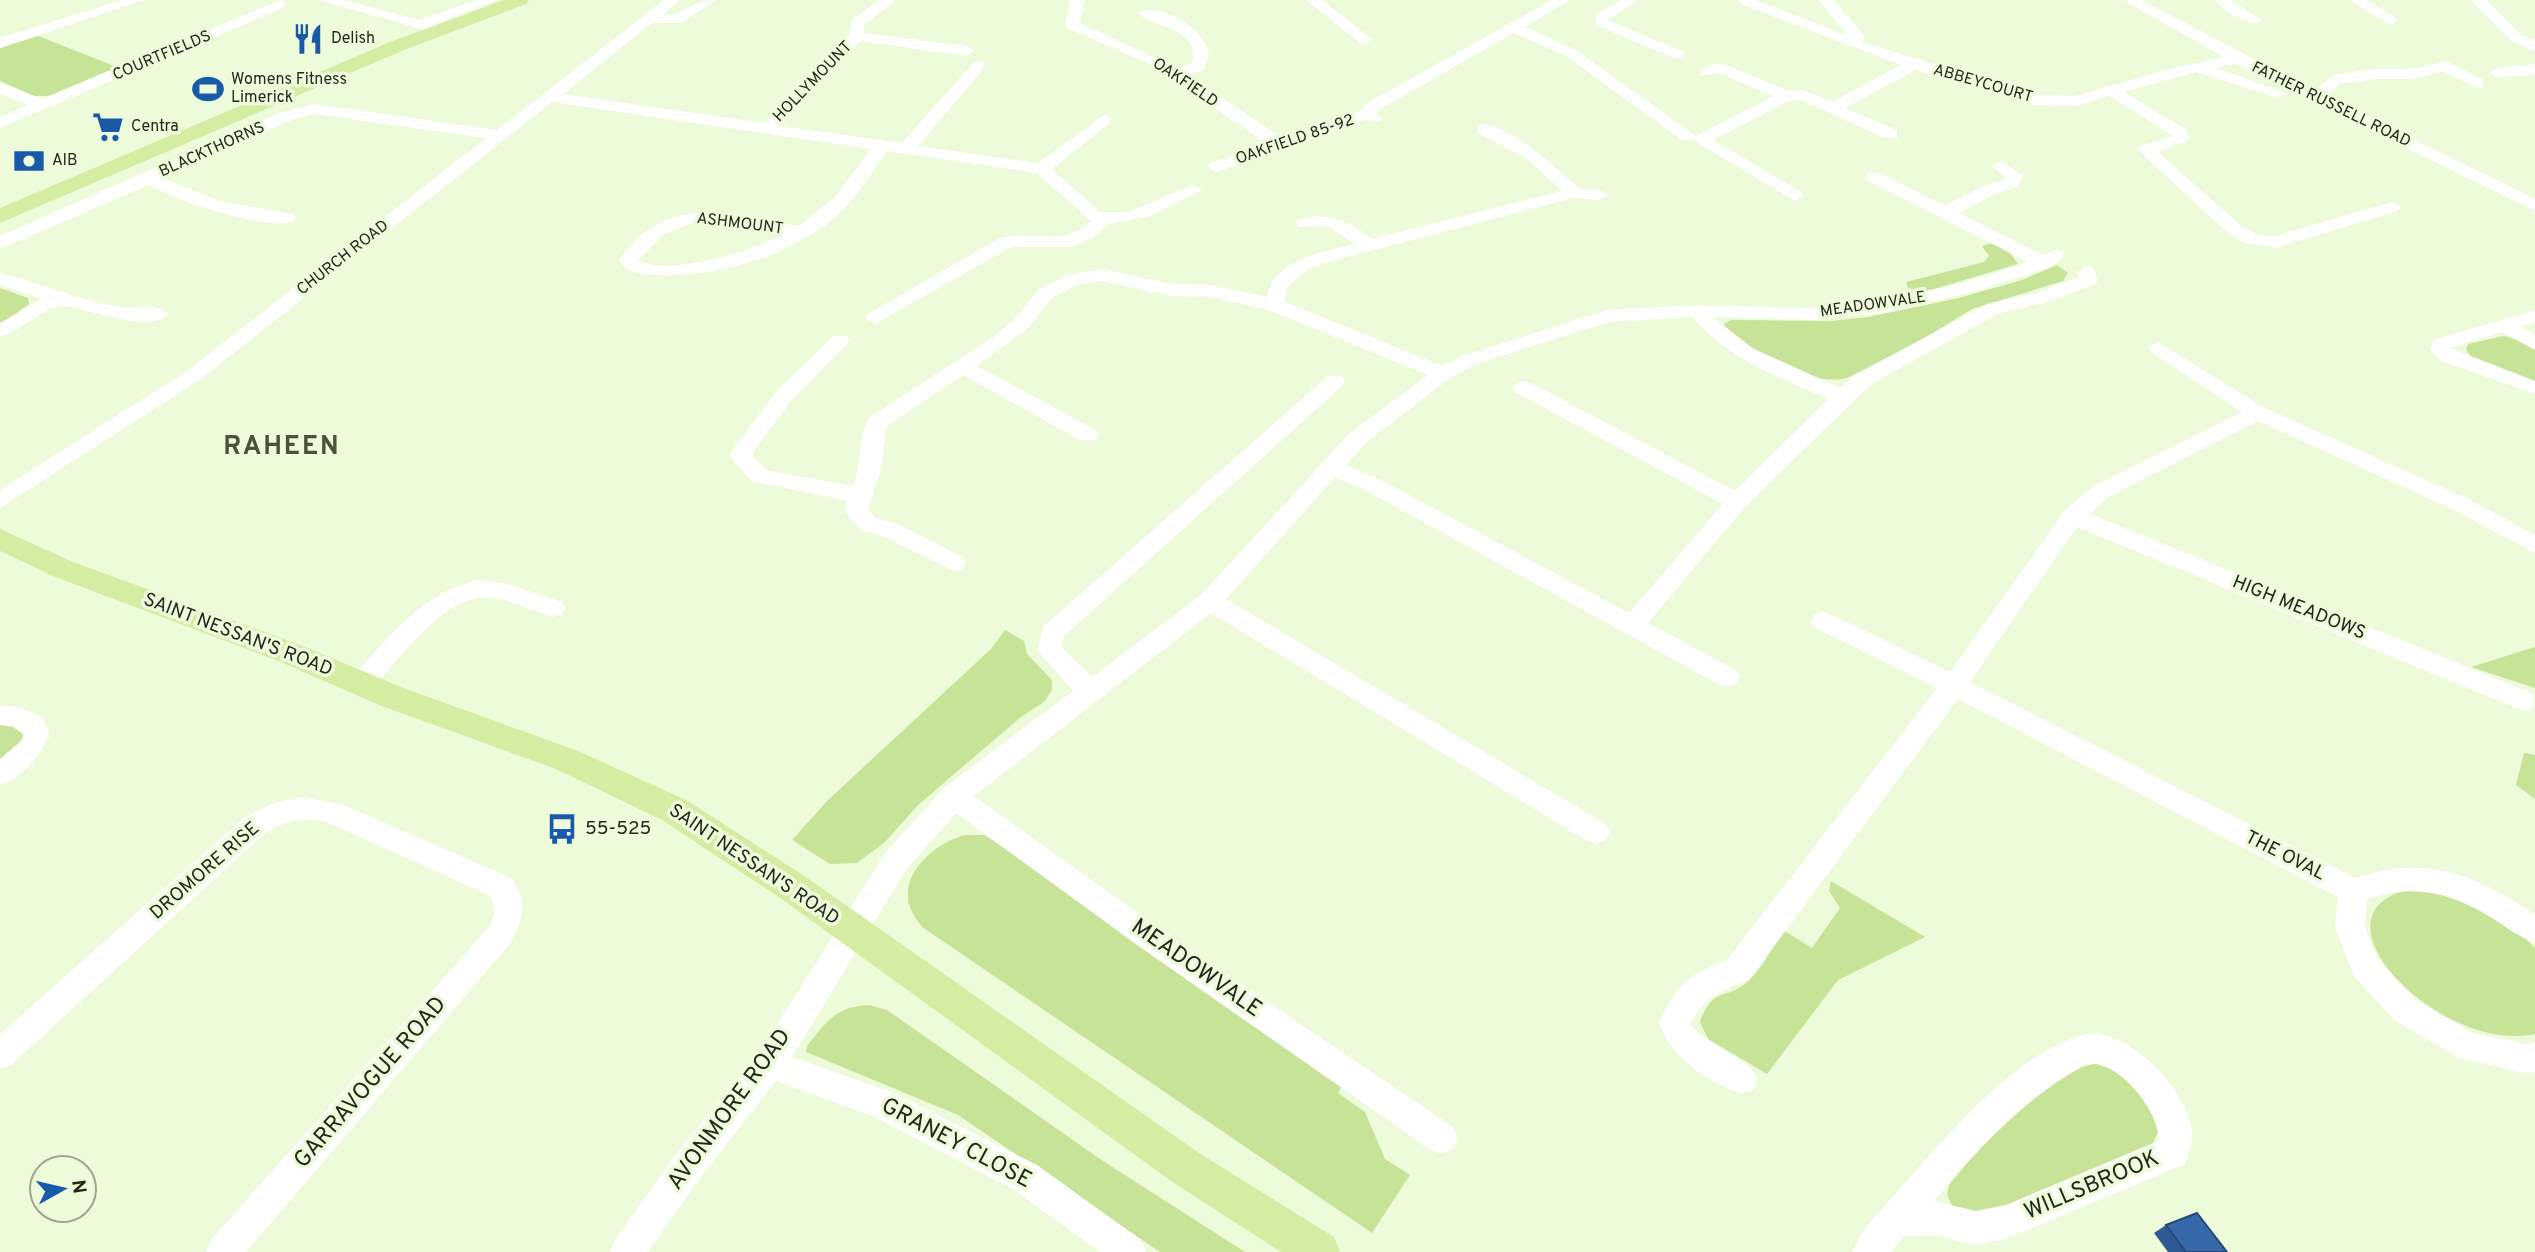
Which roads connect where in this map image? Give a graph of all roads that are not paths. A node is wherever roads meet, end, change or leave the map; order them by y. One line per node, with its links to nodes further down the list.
1 (137, 0): 29 (street)
2 (326, 0): 23 (street)
3 (491, 0): 23 (street)
4 (520, 0): 25 (main road)
5 (673, 0): 20 (street, CHURCH ROAD)
6 (709, 0): 20 (street)
7 (889, 0): 26 (street, HOLLYMOUNT)
8 (1077, 0): 42 (street, OAKFIELD)
9 (1313, 0): 27 (street)
10 (1563, 0): 24 (street)
11 (1632, 0): 30 (street)
12 (1826, 0): 28 (street)
13 (2130, 0): 35 (street, FATHER RUSSELL ROAD)
14 (2223, 0): 21 (street)
15 (2357, 0): 22 (street)
16 (2476, 0): 31 (street)
17 (1746, 1): 28 (street, ABBEYCOURT)
18 (280, 4): 52 (street, COURTFIELDS)
19 (1146, 14): 42 (street)
20 (651, 19): 51 (street, CHURCH ROAD)
21 (2254, 20)
22 (2391, 20)
23 (418, 25): 25 (street)
24 (1513, 27): 46 (street); 54 (street)
25 (439, 30): 78 (main road)
26 (857, 36): 32 (street, HOLLYMOUNT); 57 (street, HOLLYMOUNT)
27 (1364, 39)
28 (1854, 42): 36 (street, ABBEYCOURT)
29 (0, 43)
30 (1651, 44): 33 (street); 34 (street)
31 (2535, 46)
32 (966, 51)
33 (1633, 53)
34 (1679, 55)
35 (2238, 59): 38 (street, ABBEYCOURT); 50 (street, FATHER RUSSELL ROAD)
36 (1915, 64): 48 (street, ABBEYCOURT); 53 (street)
37 (979, 65): 64 (street)
38 (2199, 67): 48 (street, ABBEYCOURT); 74 (street)
39 (2535, 69): 41 (street)
40 (1706, 73): 49 (street)
41 (2498, 73)
42 (1178, 75): 62 (street, OAKFIELD)
43 (2477, 83): 50 (street)
44 (1650, 85): 46 (street)
45 (0, 88): 52 (street)
46 (1625, 91): 61 (street)
47 (1354, 92): 54 (street)
48 (2113, 92): 76 (street)
49 (1786, 96): 53 (street); 73 (street)
50 (2312, 96): 75 (street, FATHER RUSSELL ROAD)
51 (549, 97): 57 (street); 60 (street, CHURCH ROAD)
52 (42, 106): 56 (street, COURTFIELDS)
53 (1832, 108): 59 (street)
54 (1375, 110): 62 (street, OAKFIELD 85-92)
55 (1104, 120): 67 (street)
56 (0, 123)
57 (768, 129): 63 (street)
58 (1484, 129): 71 (street)
59 (1891, 134)
60 (499, 135): 69 (street, BLACKTHORNS); 108 (street, CHURCH ROAD)
61 (1688, 136)
62 (1279, 144): 66 (street, OAKFIELD 85-92)
63 (882, 146): 64 (street); 82 (street, ASHMOUNT)
64 (906, 149): 67 (street)
65 (2001, 166): 77 (street)
66 (1216, 167)
67 (1042, 169): 80 (street)
68 (1874, 177): 77 (street, MEADOWVALE)
69 (150, 178): 79 (street, BLACKTHORNS); 83 (street)
70 (1193, 190): 80 (street)
71 (1574, 193): 72 (street); 84 (street)
72 (1599, 195)
73 (1795, 196)
74 (2497, 200)
75 (2535, 206)
76 (2392, 207)
77 (1945, 213): 89 (street, MEADOWVALE)
78 (0, 216)
79 (288, 218)
80 (1103, 219): 92 (street)
81 (1306, 223): 84 (street)
82 (798, 231): 82 (street, ASHMOUNT)
83 (0, 243)
84 (1370, 247): 88 (street)
85 (2086, 272): 103 (street)
86 (0, 279): 87 (street)
87 (58, 298): 90 (street); 94 (street)
88 (1275, 305): 98 (street); 99 (street)
89 (1697, 311): 99 (street, MEADOWVALE); 103 (street)
90 (158, 314)
91 (2535, 316): 93 (street)
92 (875, 318)
93 (2505, 325): 96 (street); 102 (street)
94 (0, 331)
95 (840, 340): 107 (street)
96 (2535, 344)
97 (2159, 349): 104 (street)
98 (962, 366): 105 (street); 107 (street)
99 (1443, 374): 106 (street, MEADOWVALE)
100 (1335, 381): 121 (street)
101 (1522, 387): 109 (street)
102 (2535, 388)
103 (1842, 397): 109 (street)
104 (2258, 413): 110 (street); 112 (street)
105 (1088, 435)
106 (1333, 468): 114 (street, MEADOWVALE); 117 (street)
107 (858, 495): 113 (street)
108 (0, 500)
109 (1737, 502): 117 (street)
110 (2073, 516): 120 (street); 122 (street, HIGH MEADOWS)
111 (4, 545): 119 (main road, SAINT NESSAN'S ROAD)
112 (2535, 545)
113 (954, 563)
114 (1210, 601): 121 (street, MEADOWVALE); 126 (street)
115 (553, 608): 119 (street)
116 (1823, 621): 120 (street)
117 (1632, 625): 118 (street)
118 (1727, 677)
119 (362, 683): 129 (main road, SAINT NESSAN'S ROAD)
120 (1954, 685): 127 (street, THE OVAL); 134 (street)
121 (1089, 691): 125 (street, MEADOWVALE)
122 (2525, 701)
123 (0, 715): 124 (street)
124 (0, 774)
125 (954, 796): 129 (street, MEADOWVALE); 135 (street, MEADOWVALE)
126 (1596, 832)
127 (2353, 891): 130 (street); 132 (street)
128 (510, 908): 131 (street, DROMORE RISE); 137 (street, GARRAVOGUE ROAD)
129 (850, 930): 133 (street, AVONMORE ROAD); 140 (main road, SAINT NESSAN'S ROAD)
130 (2535, 930)
131 (0, 1054)
132 (2535, 1057)
133 (770, 1064): 138 (street, AVONMORE ROAD); 139 (street, GRANEY CLOSE)
134 (1742, 1079)
135 (1441, 1138)
136 (1897, 1219): 136 (street, WILLSBROOK); 141 (street, WILLSBROOK)
137 (223, 1252)
138 (627, 1252)
139 (1129, 1252)
140 (1319, 1252)
141 (1869, 1252)

